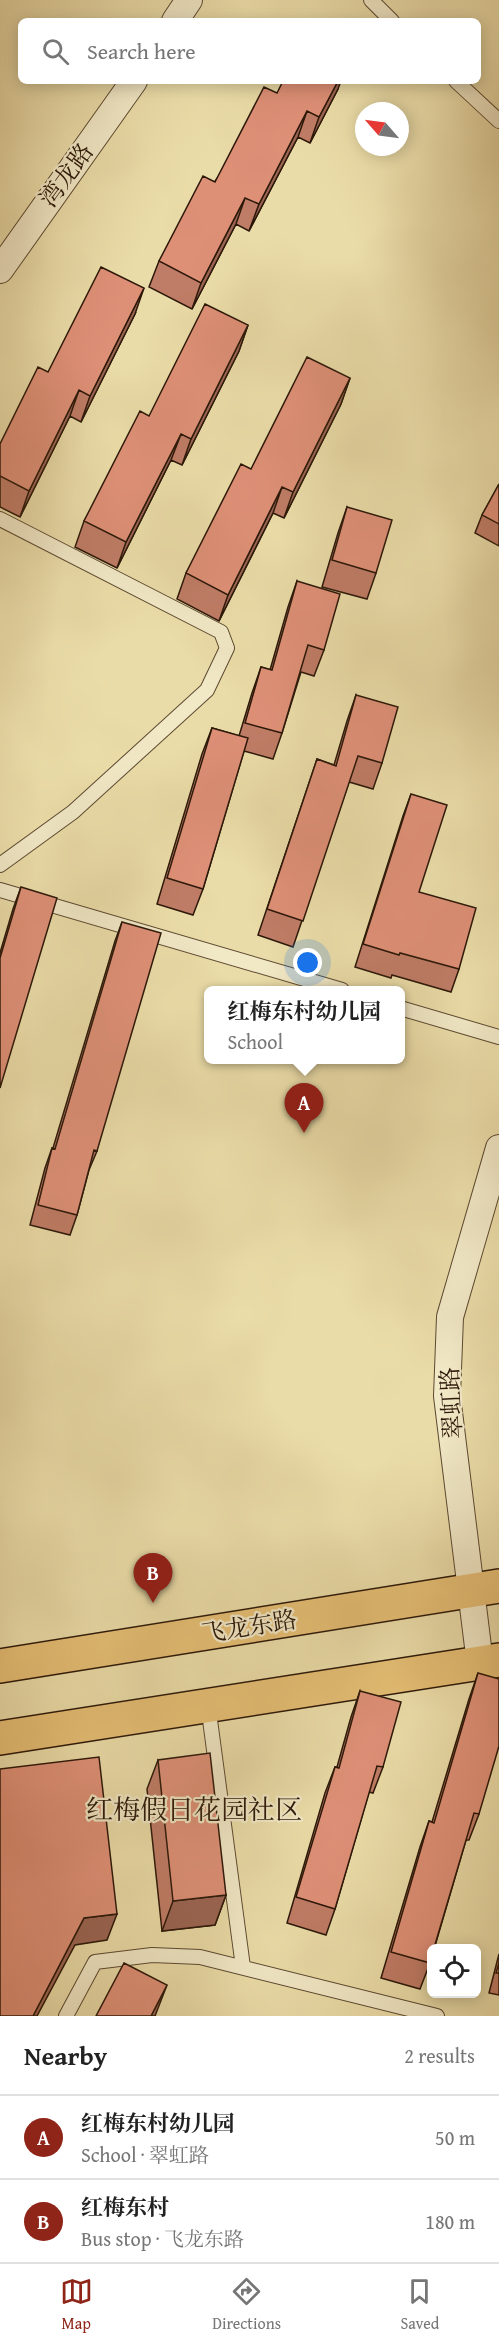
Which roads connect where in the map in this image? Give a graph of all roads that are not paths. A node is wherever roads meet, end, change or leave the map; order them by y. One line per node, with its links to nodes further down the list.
1 (189, 0): 3 (street)
2 (371, 0): 4 (lane)
3 (177, 18)
4 (389, 18)
5 (132, 84): 8 (street, 湾龙路)
6 (459, 84): 7 (lane)
7 (499, 121)
8 (0, 270)
9 (0, 519): 10 (lane)
10 (0, 865)
11 (0, 890): 12 (lane)
12 (328, 986)
13 (405, 1009): 14 (lane)
14 (499, 1037)
15 (499, 1148): 16 (street, 翠虹路)
16 (485, 1589): 17 (street, 翠虹路); 18 (main road, 飞龙东路)
17 (489, 1661): 19 (main road)
18 (0, 1666)
19 (208, 1705): 20 (main road); 21 (lane)
20 (0, 1738)
21 (243, 1967): 22 (lane); 23 (lane)
22 (66, 2016)
23 (437, 2016)

